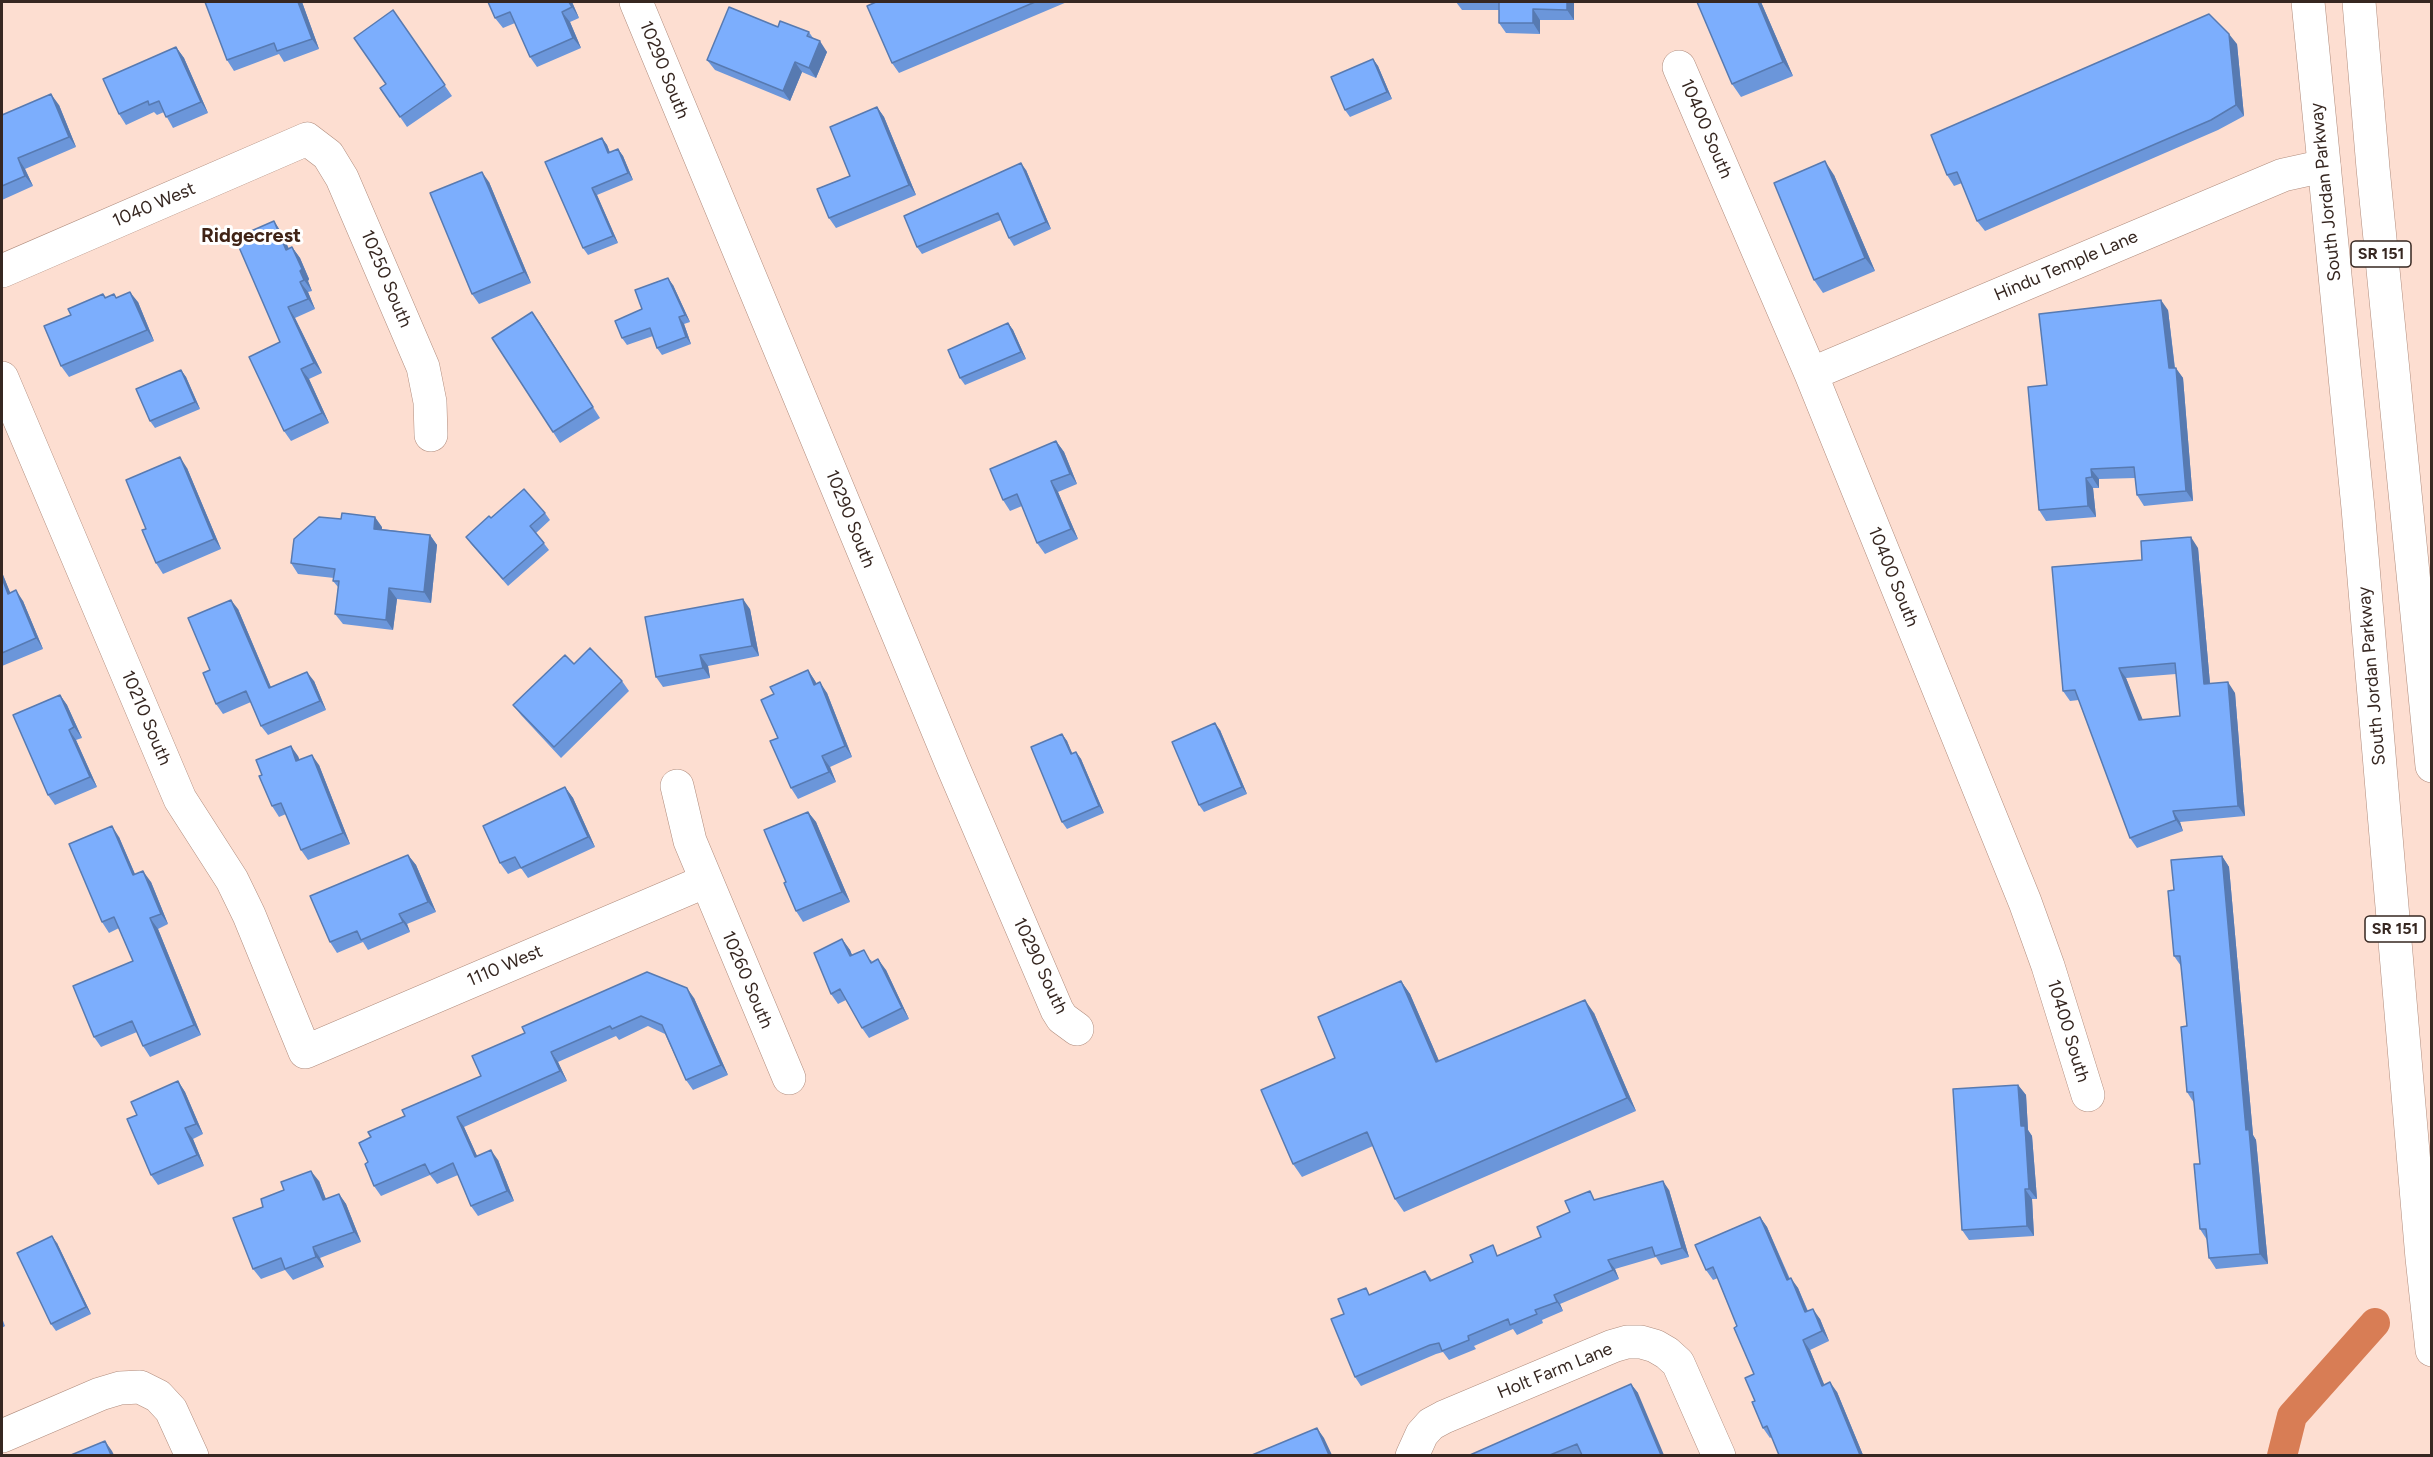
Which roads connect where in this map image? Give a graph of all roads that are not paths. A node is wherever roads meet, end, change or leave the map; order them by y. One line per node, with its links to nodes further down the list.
1 (636, 2): 14 (street, 10290 South)
2 (2308, 2): 6 (street, South Jordan Parkway / SR 151)
3 (2360, 2): 11 (street, SR 151)
4 (1679, 68): 8 (street, 10400 South)
5 (307, 139): 7 (street, 1040 West); 10 (street, 10250 South)
6 (2324, 166): 8 (street, Hindu Temple Lane); 18 (street, South Jordan Parkway / SR 151)
7 (2, 271)
8 (1811, 374): 17 (street, 10400 South)
9 (2, 378): 15 (street, 10210 South)
10 (431, 435)
11 (2432, 766)
12 (677, 786): 13 (street, 10260 South)
13 (706, 881): 15 (street, 1110 West); 16 (street, 10260 South)
14 (1077, 1029)
15 (305, 1052)
16 (789, 1078)
17 (2088, 1095)
18 (2432, 1350)
19 (2, 1436): 21 (street)
20 (1413, 1451): 22 (street, Holt Farm Lane)
21 (192, 1455)
22 (1719, 1455)

